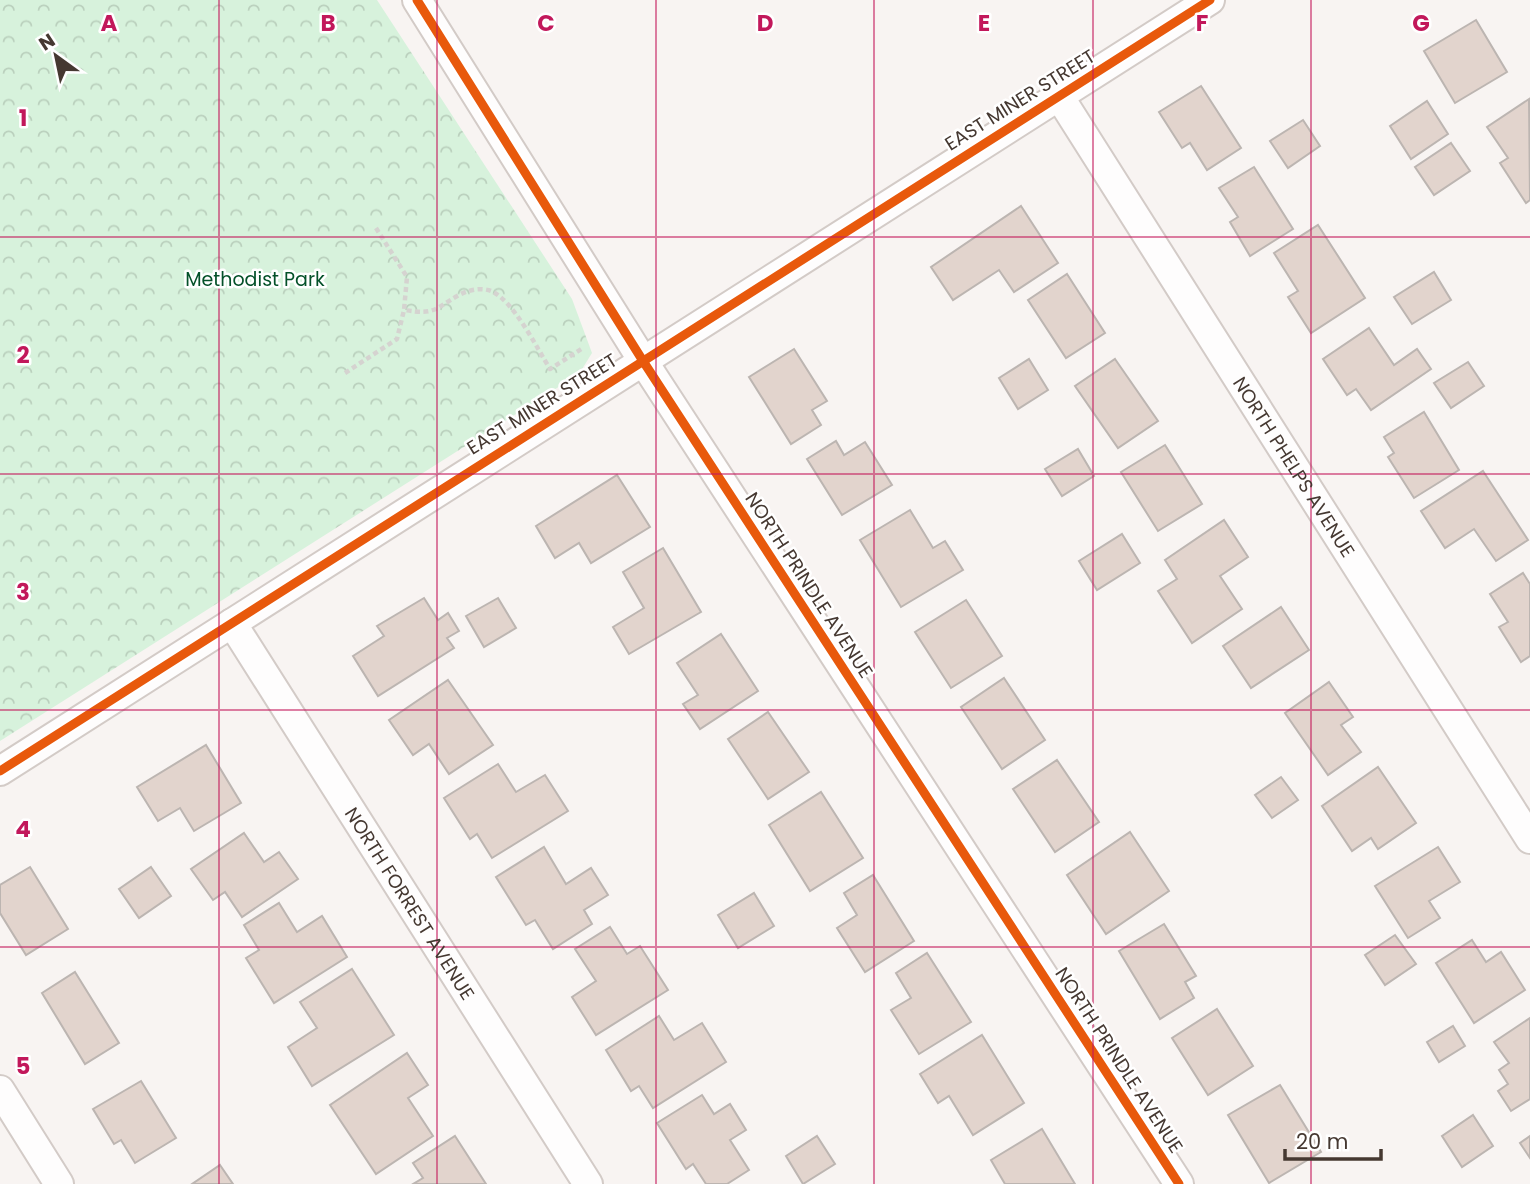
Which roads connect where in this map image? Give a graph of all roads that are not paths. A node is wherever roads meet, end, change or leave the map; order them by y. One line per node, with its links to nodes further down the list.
1 (417, 0): 4 (street, NORTH PRINDLE AVENUE)
2 (1210, 0): 3 (street, EAST MINER STREET)
3 (1059, 96): 4 (street, EAST MINER STREET); 7 (street, NORTH PHELPS AVENUE)
4 (643, 361): 5 (street, EAST MINER STREET); 11 (street, NORTH PRINDLE AVENUE)
5 (232, 623): 6 (street, EAST MINER STREET); 10 (street, NORTH FORREST AVENUE)
6 (0, 771)
7 (1530, 839)
8 (0, 1090): 9 (street)
9 (60, 1184)
10 (589, 1184)
11 (1179, 1184)

